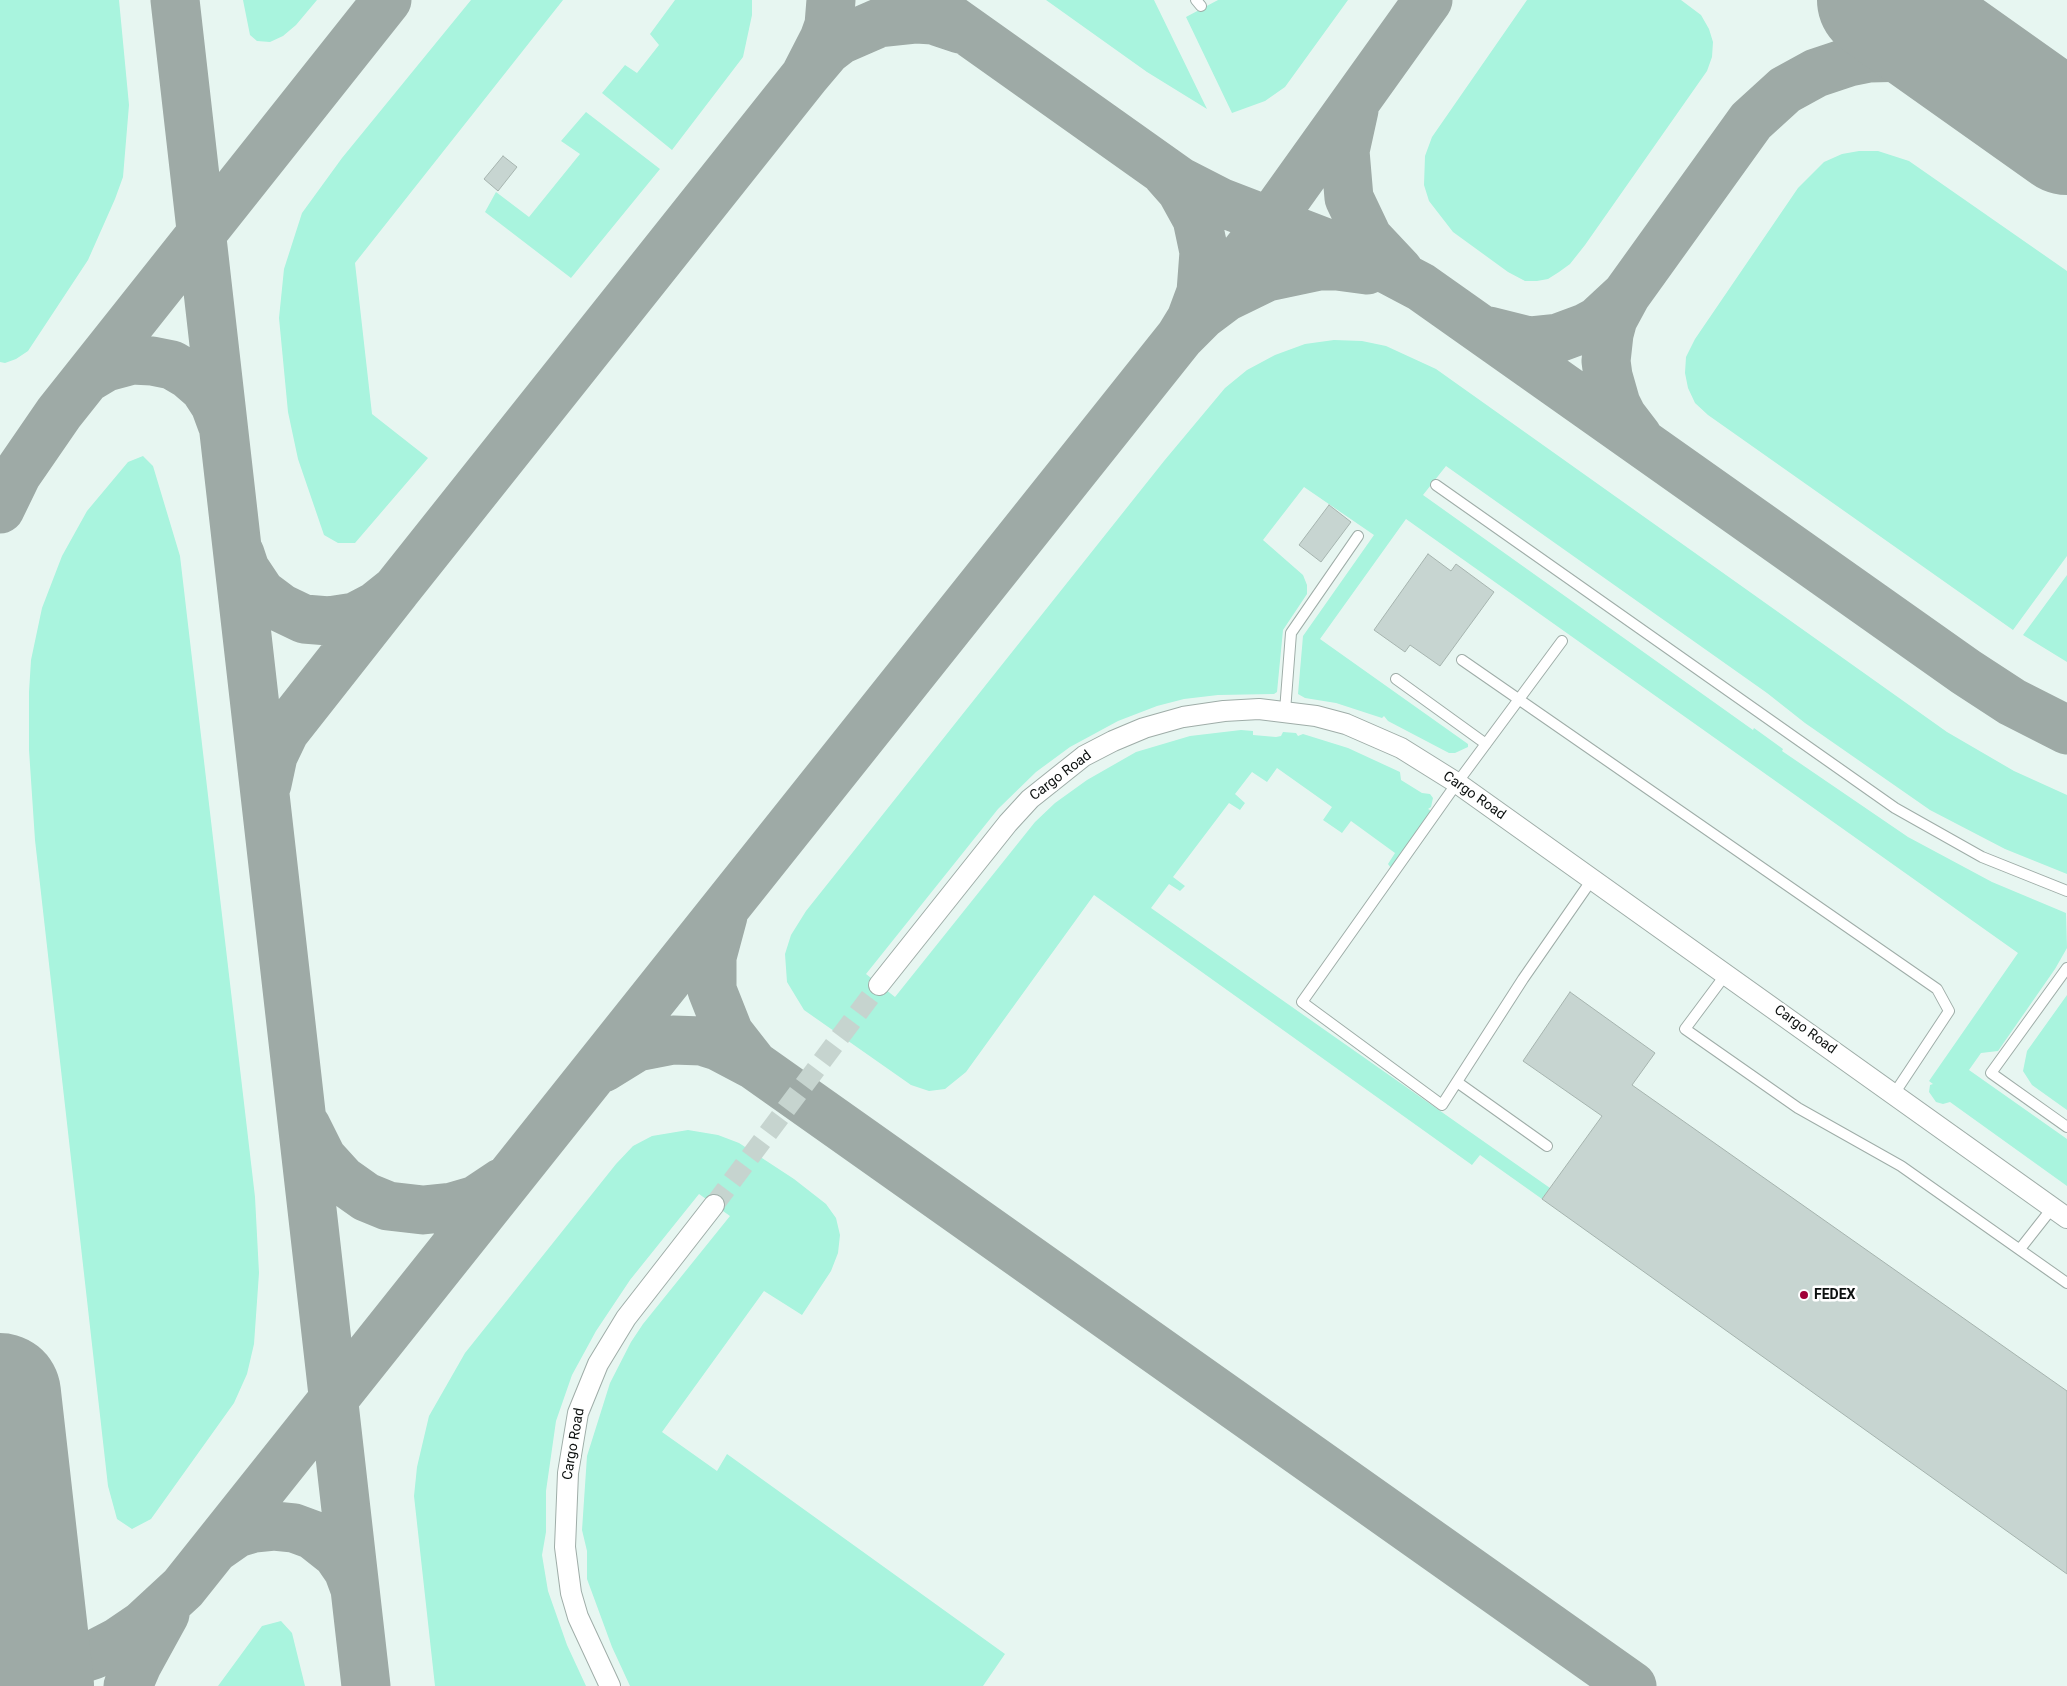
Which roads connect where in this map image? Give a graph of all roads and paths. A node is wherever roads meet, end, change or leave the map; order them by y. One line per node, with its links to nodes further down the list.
1 (1436, 485): 11 (lane)
2 (1358, 536): 7 (lane)
3 (1562, 641): 6 (lane)
4 (1462, 660): 6 (lane)
5 (1396, 679): 8 (lane)
6 (1518, 700): 8 (lane); 16 (lane)
7 (1285, 711): 9 (street, Cargo Road); 14 (street, Cargo Road)
8 (1486, 744): 9 (lane)
9 (1457, 783): 10 (street, Cargo Road); 15 (lane)
10 (1593, 878): 13 (street, Cargo Road); 15 (lane)
11 (2067, 891)
12 (2067, 968): 17 (lane)
13 (1726, 974): 16 (street, Cargo Road); 21 (lane)
14 (880, 985)
15 (1457, 1082): 18 (lane)
16 (1894, 1094): 20 (street, Cargo Road)
17 (2067, 1127)
18 (1547, 1146)
19 (714, 1205): 23 (street, Cargo Road)
20 (2060, 1213): 21 (lane)
21 (2020, 1249): 22 (lane)
22 (2067, 1283)
23 (610, 1686)

